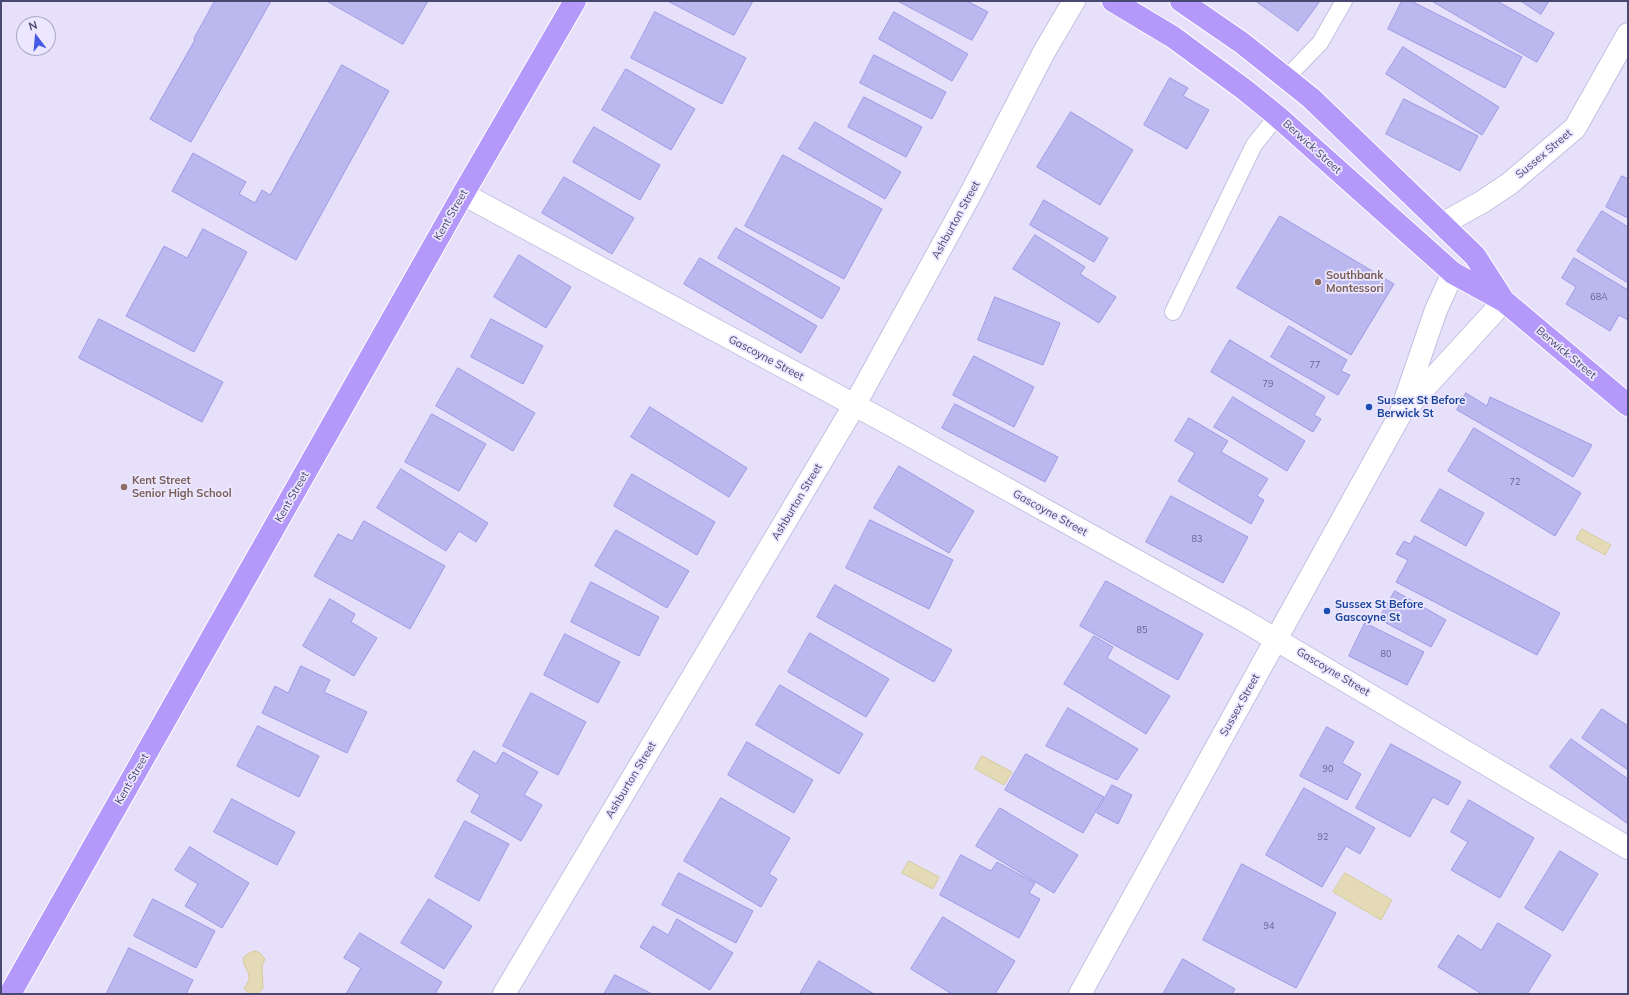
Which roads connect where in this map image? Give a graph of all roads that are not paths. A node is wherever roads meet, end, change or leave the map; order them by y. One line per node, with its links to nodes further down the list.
1 (575, 1): 9 (main road, Kent Street)
2 (1074, 1): 15 (street, Ashburton Street)
3 (1113, 1): 8 (main road, Berwick Street)
4 (1181, 1): 7 (main road, Berwick Street)
5 (1344, 1): 7 (lane)
6 (1628, 34): 10 (street, Sussex Street)
7 (1286, 78): 10 (main road, Berwick Street)
8 (1277, 116): 11 (main road, Berwick Street); 13 (lane)
9 (463, 194): 15 (street, Gascoyne Street); 19 (main road, Kent Street)
10 (1442, 224): 12 (main road, Berwick Street)
11 (1453, 273): 12 (main road, Berwick Street); 16 (street, Sussex Street)
12 (1504, 301): 14 (main road, Berwick Street); 16 (street, Sussex Street)
13 (1173, 312)
14 (1628, 405)
15 (854, 406): 17 (street, Gascoyne Street); 20 (street, Ashburton Street)
16 (1400, 415): 17 (street, Sussex Street)
17 (1276, 639): 18 (street, Gascoyne Street); 21 (street, Sussex Street)
18 (1628, 848)
19 (10, 994)
20 (504, 994)
21 (1080, 994)

